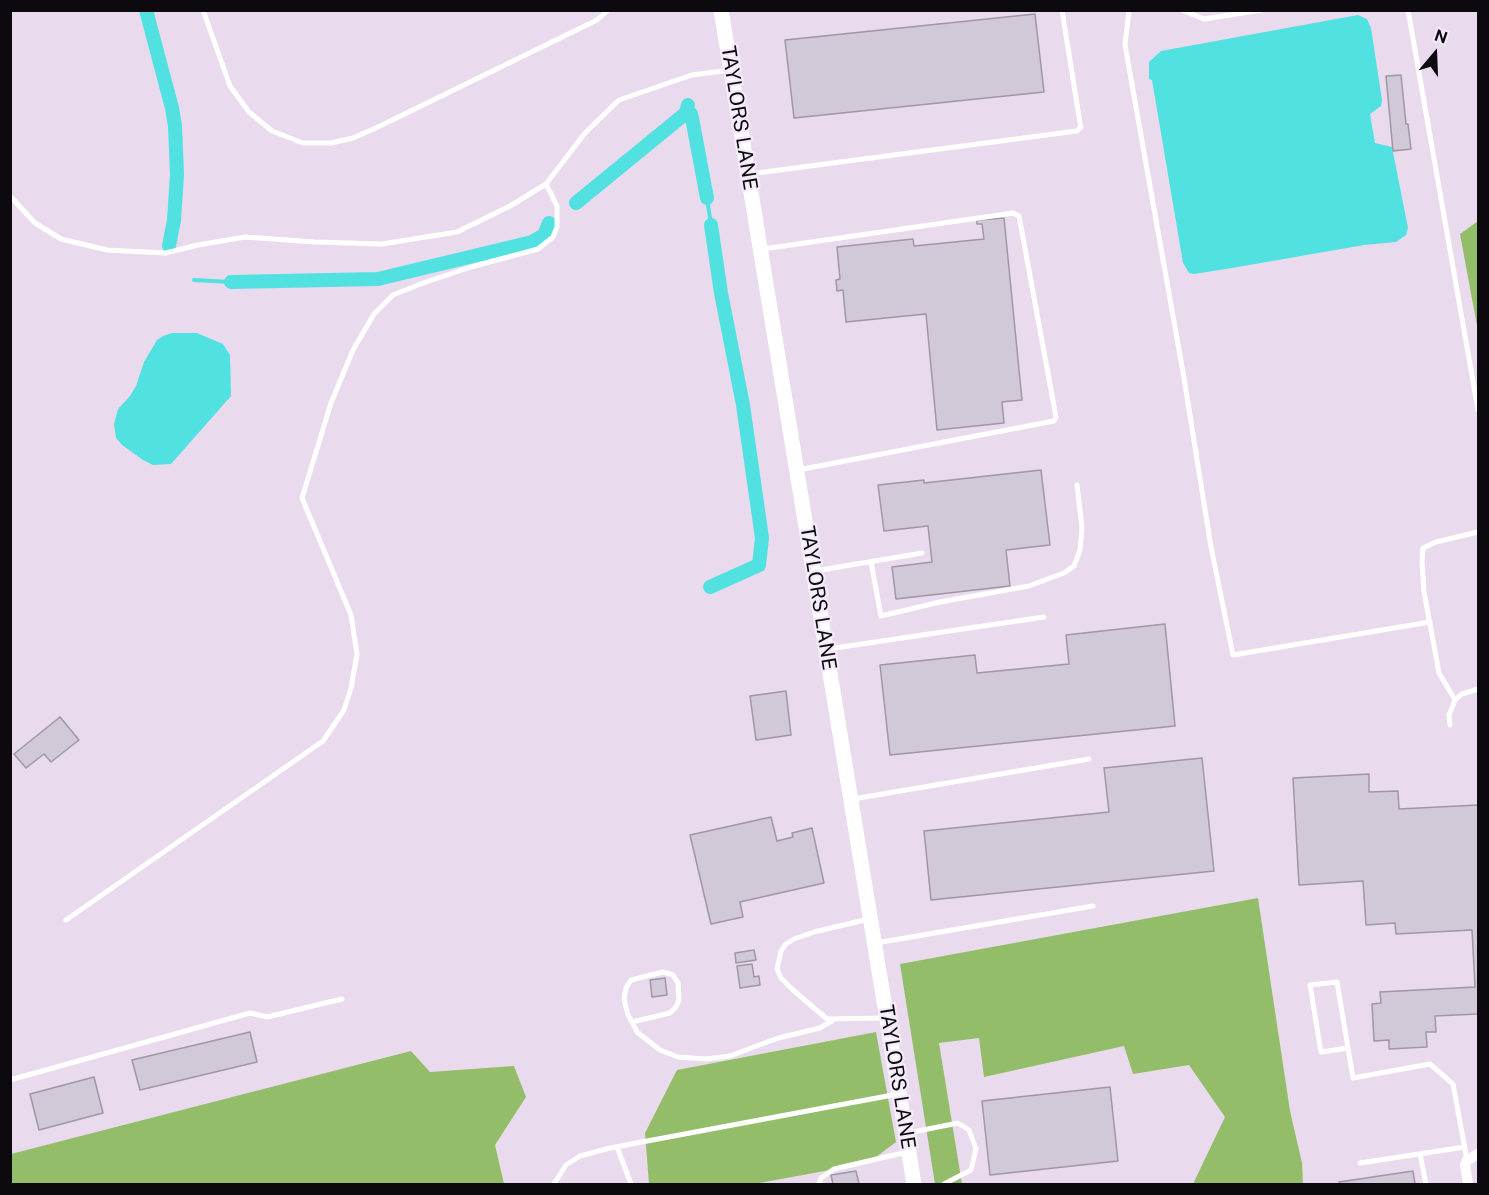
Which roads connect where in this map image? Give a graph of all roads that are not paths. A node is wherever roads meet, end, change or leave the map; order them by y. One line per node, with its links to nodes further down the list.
1 (203, 10): 2 (lane)
2 (608, 10)
3 (722, 10): 9 (street, TAYLORS LANE)
4 (1062, 10): 10 (lane)
5 (1129, 10): 22 (lane)
6 (1182, 10): 7 (lane)
7 (1262, 10)
8 (1408, 10): 14 (lane)
9 (731, 69): 10 (street, TAYLORS LANE); 11 (lane)
10 (748, 174): 13 (street, TAYLORS LANE)
11 (546, 184): 12 (lane); 31 (lane)
12 (10, 196)
13 (761, 249): 15 (street, TAYLORS LANE); 15 (lane)
14 (1479, 410)
15 (797, 470): 20 (street, TAYLORS LANE)
16 (1077, 485): 19 (lane)
17 (1479, 532): 22 (lane)
18 (921, 553): 19 (lane)
19 (871, 562): 20 (lane)
20 (814, 572): 23 (street, TAYLORS LANE)
21 (1044, 617): 23 (lane)
22 (1430, 622): 25 (lane)
23 (826, 649): 28 (street, TAYLORS LANE)
24 (1479, 689): 25 (lane)
25 (1455, 700): 26 (lane)
26 (1450, 725)
27 (1089, 759): 28 (lane)
28 (851, 800): 30 (street, TAYLORS LANE)
29 (1093, 906): 32 (lane)
30 (871, 919): 32 (street, TAYLORS LANE); 35 (lane)
31 (66, 920)
32 (875, 943): 34 (street, TAYLORS LANE)
33 (342, 999): 38 (lane)
34 (887, 1018): 35 (lane); 39 (street, TAYLORS LANE)
35 (832, 1021): 36 (lane)
36 (632, 1022): 36 (lane)
37 (1348, 1048): 37 (lane); 42 (lane)
38 (10, 1080)
39 (899, 1093): 40 (street, TAYLORS LANE); 41 (lane)
40 (906, 1133): 43 (street, TAYLORS LANE); 52 (lane)
41 (613, 1147): 48 (lane); 49 (lane)
42 (1465, 1147): 44 (lane); 46 (lane)
43 (909, 1151): 50 (lane); 51 (street, TAYLORS LANE)
44 (1420, 1154): 47 (lane); 53 (lane)
45 (1479, 1154): 46 (street)
46 (1467, 1160): 54 (street)
47 (1360, 1163)
48 (554, 1185)
49 (631, 1185)
50 (819, 1185)
51 (914, 1185)
52 (944, 1185)
53 (1426, 1185)
54 (1468, 1185)

